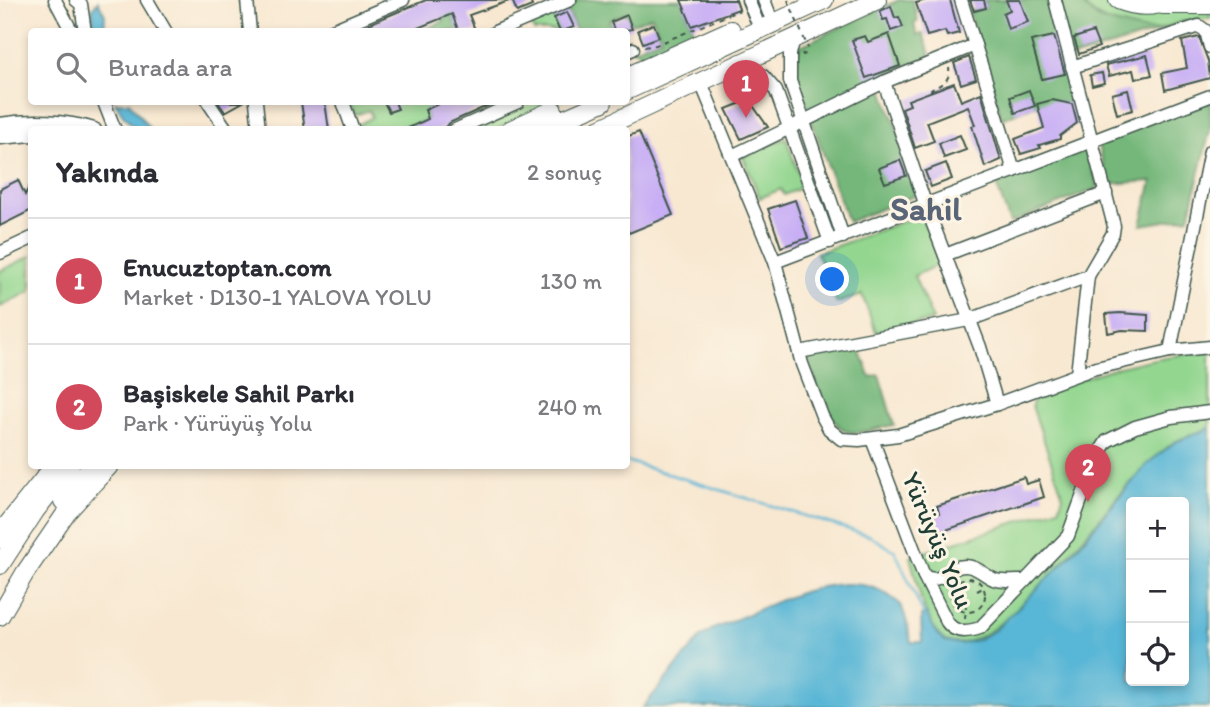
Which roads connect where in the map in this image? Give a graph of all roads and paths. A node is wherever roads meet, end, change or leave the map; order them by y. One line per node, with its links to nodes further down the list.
1 (55, 0): 19 (street)
2 (147, 0): 21 (street)
3 (247, 0): 22 (street)
4 (403, 0): 23 (street)
5 (570, 0): 16 (street)
6 (788, 0): 25 (path, bridge)
7 (798, 0): 18 (highway)
8 (824, 0): 36 (highway)
9 (877, 0): 25 (highway)
10 (961, 0): 26 (street)
11 (1055, 0): 32 (street)
12 (1118, 0): 15 (highway)
13 (81, 1): 20 (street)
14 (859, 1): 56 (highway)
15 (1166, 2): 17 (highway)
16 (543, 5): 24 (street)
17 (1210, 5)
18 (757, 8): 28 (path); 33 (highway)
19 (70, 28)
20 (84, 28)
21 (164, 28)
22 (250, 28)
23 (337, 28)
24 (502, 28)
25 (801, 43): 29 (path); 31 (highway); 46 (street)
26 (975, 45): 30 (street); 63 (street)
27 (1210, 47): 32 (street)
28 (630, 51)
29 (810, 52)
30 (946, 57): 35 (street); 37 (path)
31 (740, 64): 34 (highway); 58 (street)
32 (1072, 67): 60 (street)
33 (630, 75)
34 (700, 80): 57 (highway); 62 (street)
35 (884, 82): 46 (street); 65 (street)
36 (630, 89)
37 (931, 92)
38 (1210, 96): 60 (street)
39 (105, 105): 49 (street)
40 (210, 105): 50 (street)
41 (256, 105): 51 (street)
42 (344, 105): 52 (street)
43 (511, 105): 53 (street)
44 (565, 105): 54 (highway)
45 (596, 105): 55 (highway)
46 (803, 122): 58 (street); 67 (street)
47 (1, 125): 48 (main road); 59 (main road)
48 (81, 126)
49 (113, 126)
50 (224, 126)
51 (259, 126)
52 (352, 126)
53 (464, 126)
54 (519, 126)
55 (548, 126)
56 (589, 126)
57 (605, 126)
58 (790, 128): 62 (street); 67 (street)
59 (28, 133)
60 (1091, 140): 63 (street); 64 (street)
61 (1210, 151): 74 (street)
62 (732, 156): 70 (street)
63 (1014, 171): 65 (street)
64 (1106, 193): 69 (street); 71 (street)
65 (926, 206): 67 (street); 69 (street)
66 (28, 240): 68 (street)
67 (836, 240): 70 (street)
68 (0, 253)
69 (945, 255): 72 (street)
70 (775, 262): 75 (street)
71 (1088, 276): 72 (street); 76 (street)
72 (969, 320): 75 (street); 77 (street)
73 (1210, 347): 74 (street)
74 (1170, 351): 76 (street)
75 (799, 352): 79 (street)
76 (1077, 374): 77 (street)
77 (997, 404): 79 (street)
78 (1210, 412): 89 (street, Yürüyüş Yolu)
79 (872, 439): 88 (street, Yürüyüş Yolu)
80 (51, 469): 86 (highway)
81 (69, 469): 87 (highway)
82 (89, 469): 90 (highway)
83 (95, 469): 85 (highway)
84 (106, 469): 85 (highway)
85 (66, 513): 93 (highway)
86 (0, 539)
87 (0, 565)
88 (924, 576): 89 (street); 94 (street, Yürüyüş Yolu)
89 (1024, 581): 94 (street, Yürüyüş Yolu)
90 (0, 594)
91 (966, 606): 92 (path)
92 (965, 612): 92 (path); 94 (path)
93 (0, 616)
94 (964, 631)

